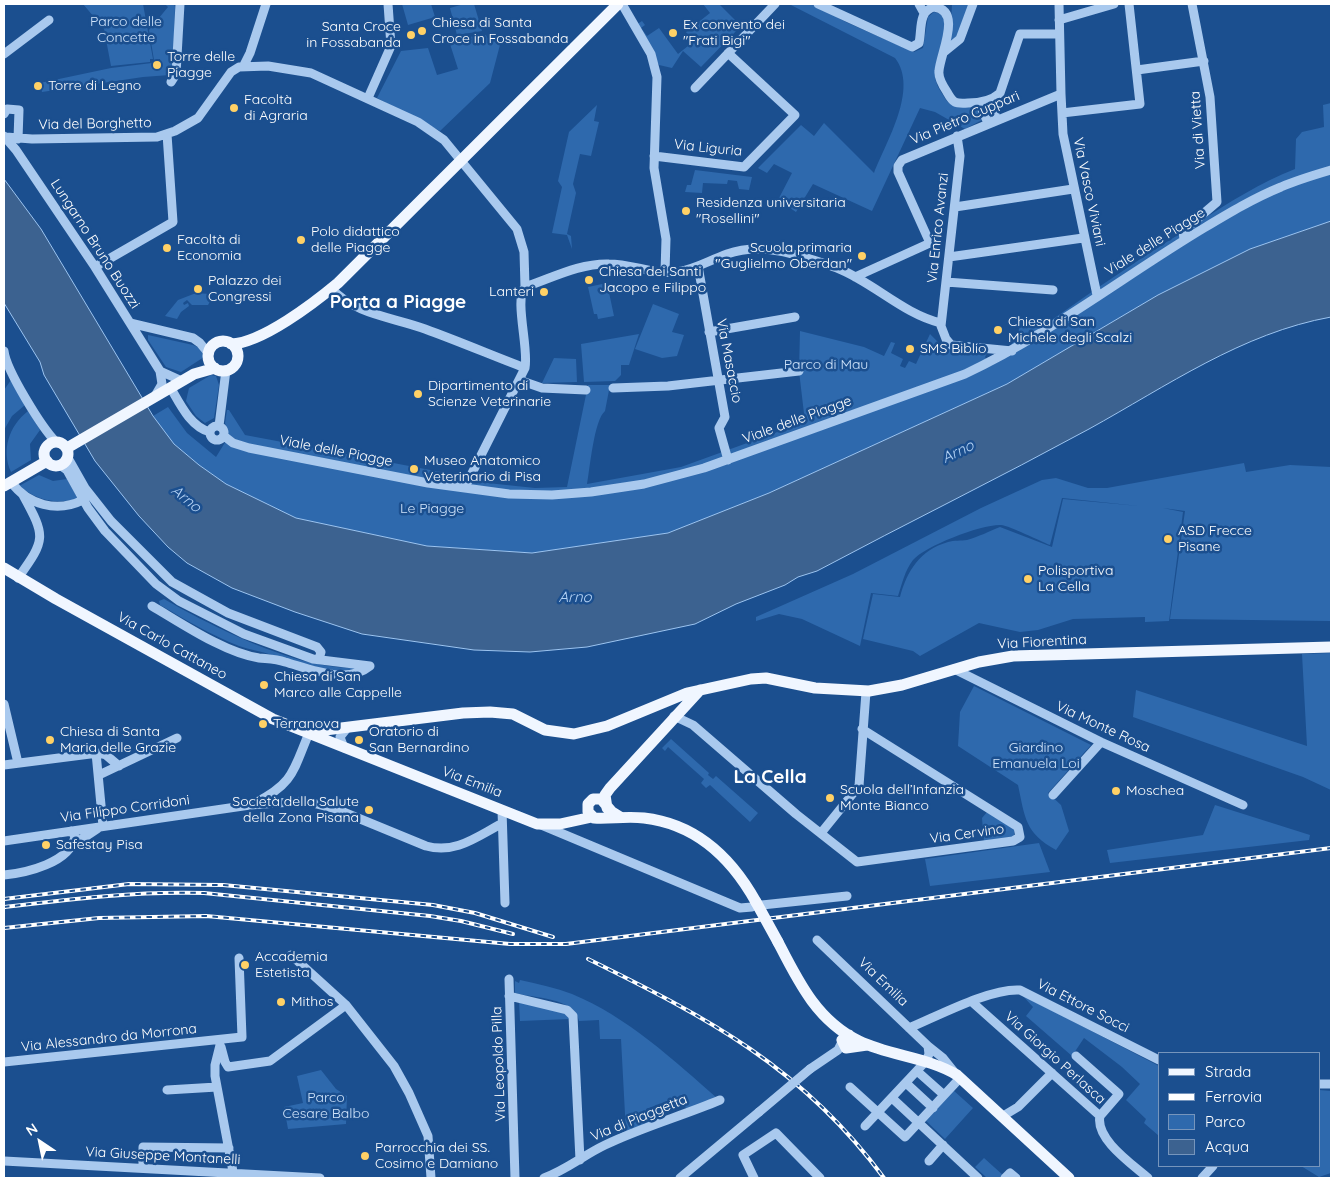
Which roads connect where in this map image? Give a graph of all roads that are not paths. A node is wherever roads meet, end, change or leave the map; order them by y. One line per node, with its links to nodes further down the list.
1 (180, 4): 23 (street)
2 (266, 4): 21 (street)
3 (388, 4): 27 (street)
4 (620, 4): 36 (street); 37 (main road)
5 (775, 4): 18 (street)
6 (818, 4): 13 (street)
7 (919, 4): 13 (street)
8 (973, 4): 17 (street)
9 (1059, 4): 15 (street)
10 (1114, 4): 15 (street)
11 (1129, 4): 22 (street)
12 (1192, 4): 20 (street, Via di Vietta)
13 (924, 13): 17 (street)
14 (49, 20): 19 (street)
15 (1059, 20): 16 (street)
16 (1060, 34): 25 (street); 26 (street)
17 (944, 52): 28 (street)
18 (728, 53): 24 (street); 36 (street, Via Liguria)
19 (4, 54)
20 (1204, 61): 22 (street); 42 (street, Via di Vietta)
21 (244, 65): 27 (street); 32 (street, Via del Borghetto)
22 (1137, 70): 29 (street)
23 (171, 82)
24 (695, 88)
25 (1061, 94): 29 (street, Via Vasco Viviani); 31 (street, Via Pietro Cuppari)
26 (995, 97): 28 (street); 31 (street)
27 (368, 98): 37 (street)
28 (979, 103): 31 (street)
29 (1062, 113): 39 (street, Via Vasco Viviani)
30 (4, 114): 35 (street)
31 (991, 121): 33 (street, Via Pietro Cuppari)
32 (167, 134): 35 (street, Via del Borghetto); 45 (street)
33 (957, 136): 40 (street, Via Enrico Avanzi); 47 (street, Via Pietro Cuppari)
34 (5, 137): 35 (street, Via del Borghetto); 45 (street, Lungarno Bruno Buozzi)
35 (18, 139)
36 (654, 156): 46 (street)
37 (462, 160): 49 (street); 50 (main road)
38 (1331, 170): 42 (street, Viale delle Piagge)
39 (1073, 189): 40 (street); 41 (street, Via Vasco Viviani)
40 (955, 207): 43 (street, Via Enrico Avanzi)
41 (1084, 238): 43 (street); 52 (street, Via Vasco Viviani)
42 (1184, 240): 52 (street, Viale delle Piagge)
43 (948, 257): 48 (street, Via Enrico Avanzi)
44 (698, 266): 46 (street); 47 (street); 57 (street, Via Masaccio)
45 (95, 267): 54 (street, Lungarno Bruno Buozzi)
46 (665, 272): 49 (street)
47 (855, 277): 55 (street)
48 (946, 282): 51 (street); 55 (street, Via Enrico Avanzi)
49 (525, 287): 65 (street)
50 (331, 288): 58 (main road); 65 (street)
51 (1053, 290)
52 (1097, 295): 62 (street, Viale delle Piagge)
53 (795, 317): 57 (street)
54 (130, 323): 56 (street); 59 (street, Lungarno Bruno Buozzi)
55 (941, 323): 62 (street)
56 (150, 329): 59 (street); 64 (street)
57 (708, 332): 70 (street, Via Masaccio)
58 (256, 338): 60 (main road); 63 (main road)
59 (142, 342): 66 (street, Lungarno Bruno Buozzi)
60 (232, 344): 63 (main road); 64 (main road)
61 (4, 351): 78 (street)
62 (1012, 351): 79 (street, Viale delle Piagge)
63 (238, 356): 64 (main road)
64 (214, 363): 69 (main road); 75 (street)
65 (524, 368): 68 (street)
66 (160, 371): 69 (street); 74 (street)
67 (799, 371): 70 (street)
68 (520, 380): 72 (street); 82 (street)
69 (182, 381): 74 (main road)
70 (718, 381): 71 (street); 79 (street, Via Masaccio)
71 (613, 388)
72 (586, 390)
73 (173, 392): 76 (street, Viale delle Piagge)
74 (154, 397): 78 (main road)
75 (219, 426): 76 (street); 77 (street)
76 (210, 432): 77 (street, Viale delle Piagge)
77 (224, 436): 82 (street, Viale delle Piagge)
78 (65, 452): 80 (main road); 80 (main road); 84 (street); 85 (street)
79 (728, 460): 82 (street, Viale delle Piagge)
80 (47, 461): 81 (main road)
81 (8, 484): 83 (street)
82 (465, 488)
83 (23, 495): 84 (street); 91 (street)
84 (83, 500): 86 (street)
85 (97, 503): 86 (street); 87 (street)
86 (88, 508): 88 (street)
87 (135, 548): 88 (street); 92 (street)
88 (127, 555): 93 (street)
89 (4, 568): 91 (main road, Via Carlo Cattaneo)
90 (4, 574): 91 (main road, Via Carlo Cattaneo)
91 (21, 579): 105 (main road, Via Carlo Cattaneo)
92 (172, 582): 93 (street); 96 (street)
93 (163, 590): 96 (street)
94 (152, 606): 96 (street, Via Carlo Cattaneo)
95 (1331, 647): 97 (main road, Via Fiorentina)
96 (319, 659)
97 (954, 669): 99 (main road, Via Fiorentina); 107 (street, Via Monte Rosa)
98 (700, 690): 99 (main road, Via Fiorentina); 100 (main road, Via Fiorentina); 102 (main road)
99 (866, 692): 104 (street)
100 (671, 700): 102 (main road); 103 (main road, Via Fiorentina)
101 (4, 704): 110 (street)
102 (675, 713): 115 (main road); 118 (main road); 127 (street)
103 (348, 727): 105 (main road, Via Fiorentina); 108 (street)
104 (862, 728): 127 (street); 127 (street, Via Cervino)
105 (306, 732): 108 (main road, Via Emilia); 116 (street)
106 (177, 738): 112 (street)
107 (1101, 742): 114 (street); 117 (street, Via Monte Rosa)
108 (344, 748): 119 (main road, Via Emilia)
109 (96, 753): 110 (street); 112 (street); 113 (street)
110 (18, 763): 111 (street)
111 (4, 765)
112 (119, 766): 113 (street)
113 (99, 775): 125 (street)
114 (1053, 795)
115 (595, 799): 118 (main road); 120 (main road)
116 (250, 805): 123 (street, Via Filippo Corridoni); 125 (street, Via Filippo Corridoni)
117 (1243, 805)
118 (607, 806): 120 (main road); 121 (main road)
119 (502, 810): 123 (street); 124 (main road, Via Emilia)
120 (597, 817): 121 (main road, Via Emilia); 122 (main road, Via Emilia)
121 (620, 817): 134 (main road, Via Emilia)
122 (567, 823): 124 (main road, Via Emilia); 128 (street)
123 (501, 824): 133 (street)
124 (539, 824): 128 (street, Via Emilia)
125 (102, 827): 126 (street, Via Filippo Corridoni); 130 (street)
126 (70, 831): 129 (street, Via Filippo Corridoni); 130 (street)
127 (821, 833)
128 (564, 836): 134 (street, Via Emilia)
129 (4, 841)
130 (72, 845): 131 (street)
131 (4, 876)
132 (847, 896): 134 (street, Via Emilia)
133 (505, 902)
134 (757, 905): 143 (main road, Via Emilia, bridge)
135 (817, 940): 142 (street, Via Emilia)
136 (291, 955): 141 (street)
137 (239, 958): 144 (street, Via Alessandro da Morrona)
138 (509, 979): 139 (street, Via Leopoldo Pilla)
139 (509, 996): 168 (street); 176 (street, Via Leopoldo Pilla)
140 (972, 1002): 142 (street, Via Ettore Socci); 147 (street, Via Ettore Socci); 151 (street, Via Giorgio Perlasca)
141 (346, 1005): 144 (street); 175 (street)
142 (909, 1028): 145 (street, Via Emilia)
143 (848, 1042): 148 (main road, Via Emilia); 178 (street, bridge)
144 (219, 1044): 149 (street, Via Alessandro da Morrona); 154 (street)
145 (928, 1046): 148 (street, Via Emilia); 148 (street)
146 (1076, 1056): 163 (street, Via Giorgio Perlasca)
147 (1158, 1059)
148 (935, 1061): 150 (street); 152 (main road, Via Emilia)
149 (4, 1062)
150 (918, 1071): 153 (street); 157 (street)
151 (1052, 1072): 162 (street); 163 (street, Via Giorgio Perlasca)
152 (958, 1077): 157 (street); 162 (main road, Via Emilia)
153 (906, 1083): 158 (street); 160 (street)
154 (217, 1087): 156 (street); 167 (street)
155 (850, 1087): 161 (street)
156 (168, 1090)
157 (944, 1095): 160 (street)
158 (892, 1098): 161 (street); 164 (street)
159 (720, 1100): 168 (street, Via di Piaggetta)
160 (933, 1108): 164 (street)
161 (878, 1113): 164 (street); 165 (street)
162 (1003, 1116): 184 (main road, Via Emilia)
163 (1100, 1116): 185 (street)
164 (919, 1123): 166 (street)
165 (865, 1126)
166 (943, 1146): 170 (street); 181 (street)
167 (229, 1148): 172 (street); 173 (street)
168 (580, 1160): 177 (street, Via di Piaggetta)
169 (4, 1161): 172 (street, Via Giuseppe Montanelli)
170 (929, 1161)
171 (1213, 1167): 186 (street)
172 (143, 1168): 173 (street, Via Giuseppe Montanelli)
173 (233, 1176): 174 (street, Via Giuseppe Montanelli)
174 (320, 1178)
175 (431, 1178)
176 (515, 1178)
177 (544, 1178)
178 (680, 1178)
179 (754, 1178): 180 (street)
180 (820, 1178)
181 (978, 1178)
182 (1005, 1178): 183 (street)
183 (1016, 1178)
184 (1070, 1178)
185 (1148, 1178)
186 (1202, 1178)

